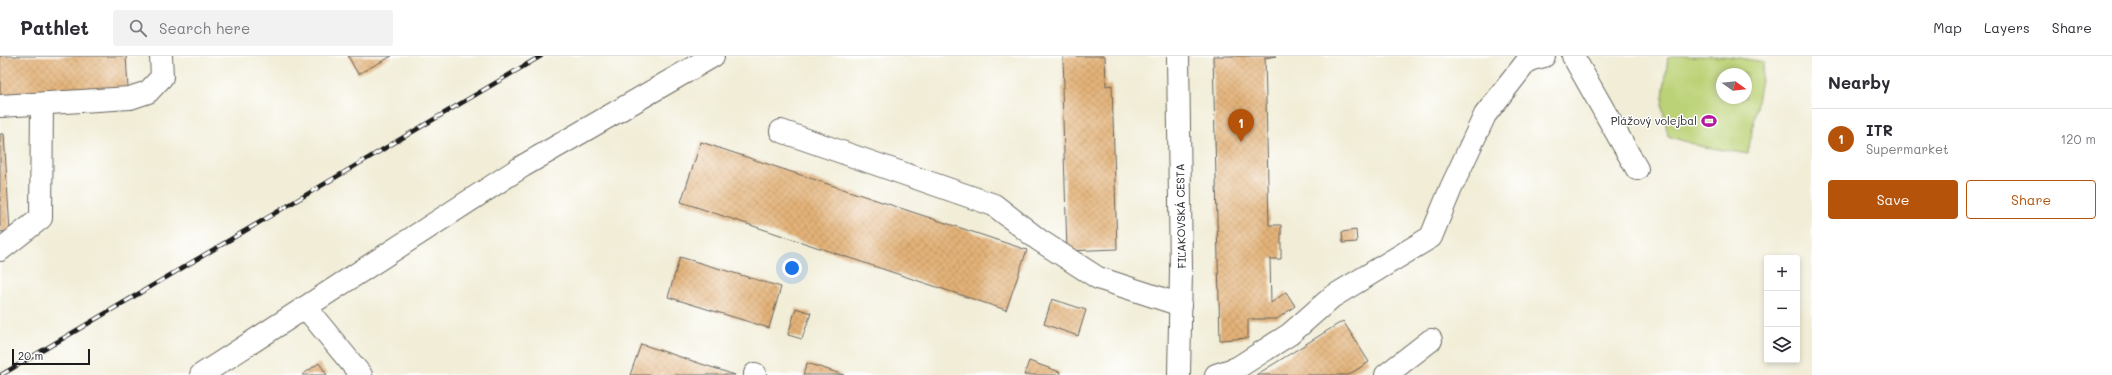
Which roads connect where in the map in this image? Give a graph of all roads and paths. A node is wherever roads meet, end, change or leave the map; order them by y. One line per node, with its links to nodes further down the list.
1 (161, 56): 6 (street)
2 (713, 56): 12 (street)
3 (1178, 56): 11 (street, FIĽAKOVSKÁ CESTA)
4 (1544, 56): 17 (street)
5 (1573, 56): 9 (street)
6 (42, 104): 7 (street); 10 (street)
7 (0, 106)
8 (781, 131): 11 (street)
9 (1637, 169)
10 (0, 250)
11 (1181, 305): 16 (street, FIĽAKOVSKÁ CESTA)
12 (306, 308): 14 (street); 15 (street)
13 (1431, 340): 18 (street)
14 (202, 375)
15 (362, 375)
16 (1179, 375)
17 (1216, 375)
18 (1386, 375)

